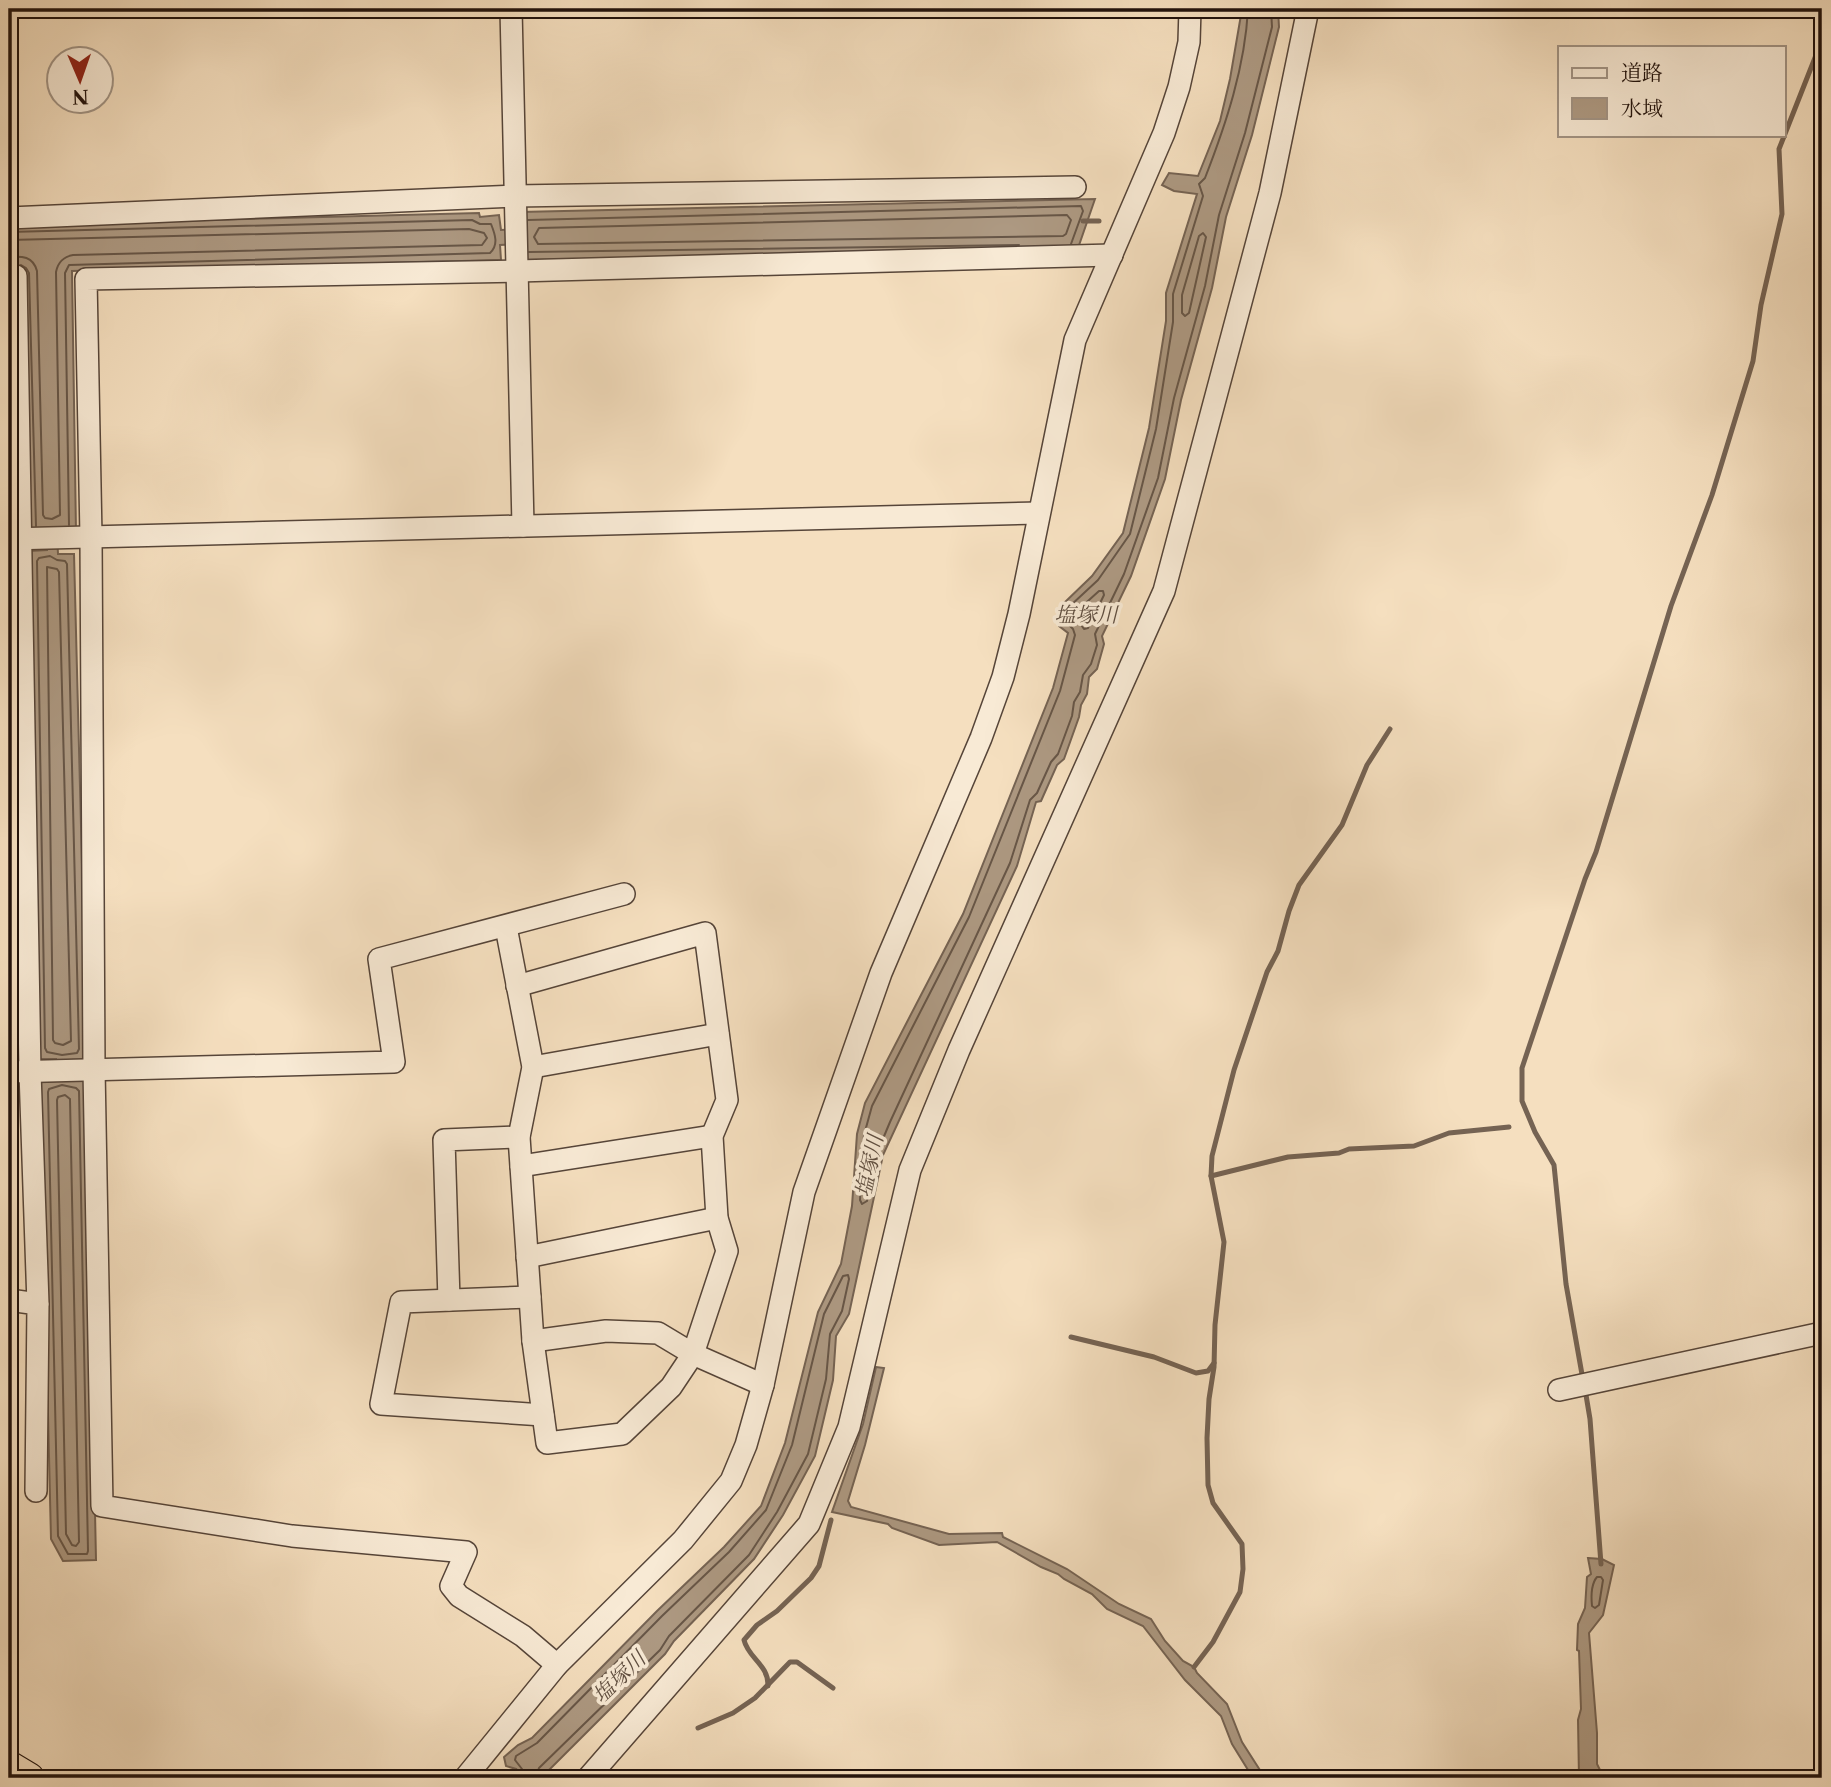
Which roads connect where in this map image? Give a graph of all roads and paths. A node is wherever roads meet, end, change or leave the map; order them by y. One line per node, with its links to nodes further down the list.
1 (511, 9): 5 (street)
2 (1191, 9): 7 (street)
3 (1308, 9): 41 (street)
4 (1075, 187): 5 (street)
5 (515, 196): 6 (street); 8 (street)
6 (9, 218)
7 (1112, 255): 8 (street); 10 (street)
8 (517, 271): 11 (street); 12 (street)
9 (9, 276): 13 (street)
10 (1039, 513): 11 (street); 33 (street)
11 (523, 526): 12 (street)
12 (91, 537): 13 (street); 19 (street)
13 (15, 539): 20 (street)
14 (624, 894): 15 (street)
15 (506, 927): 16 (street); 19 (street)
16 (517, 986): 17 (street); 18 (street)
17 (718, 1034): 18 (street); 21 (street)
18 (533, 1067): 22 (street)
19 (93, 1069): 20 (street); 37 (street)
20 (19, 1072): 29 (street)
21 (712, 1136): 23 (street); 24 (street)
22 (519, 1138): 23 (street); 28 (street)
23 (521, 1166): 25 (street)
24 (717, 1218): 25 (street); 32 (street)
25 (527, 1257): 26 (street)
26 (530, 1297): 28 (street); 31 (street)
27 (9, 1300): 29 (street)
28 (449, 1300): 35 (street)
29 (38, 1304): 36 (street)
30 (1822, 1333): 34 (street)
31 (533, 1341): 32 (street); 35 (street)
32 (693, 1354): 33 (street); 35 (street)
33 (763, 1385): 37 (street)
34 (1559, 1390)
35 (543, 1415)
36 (36, 1491)
37 (556, 1665): 40 (street)
38 (9, 1766): 39 (highway)
39 (29, 1778)
40 (465, 1778)
41 (588, 1778)

